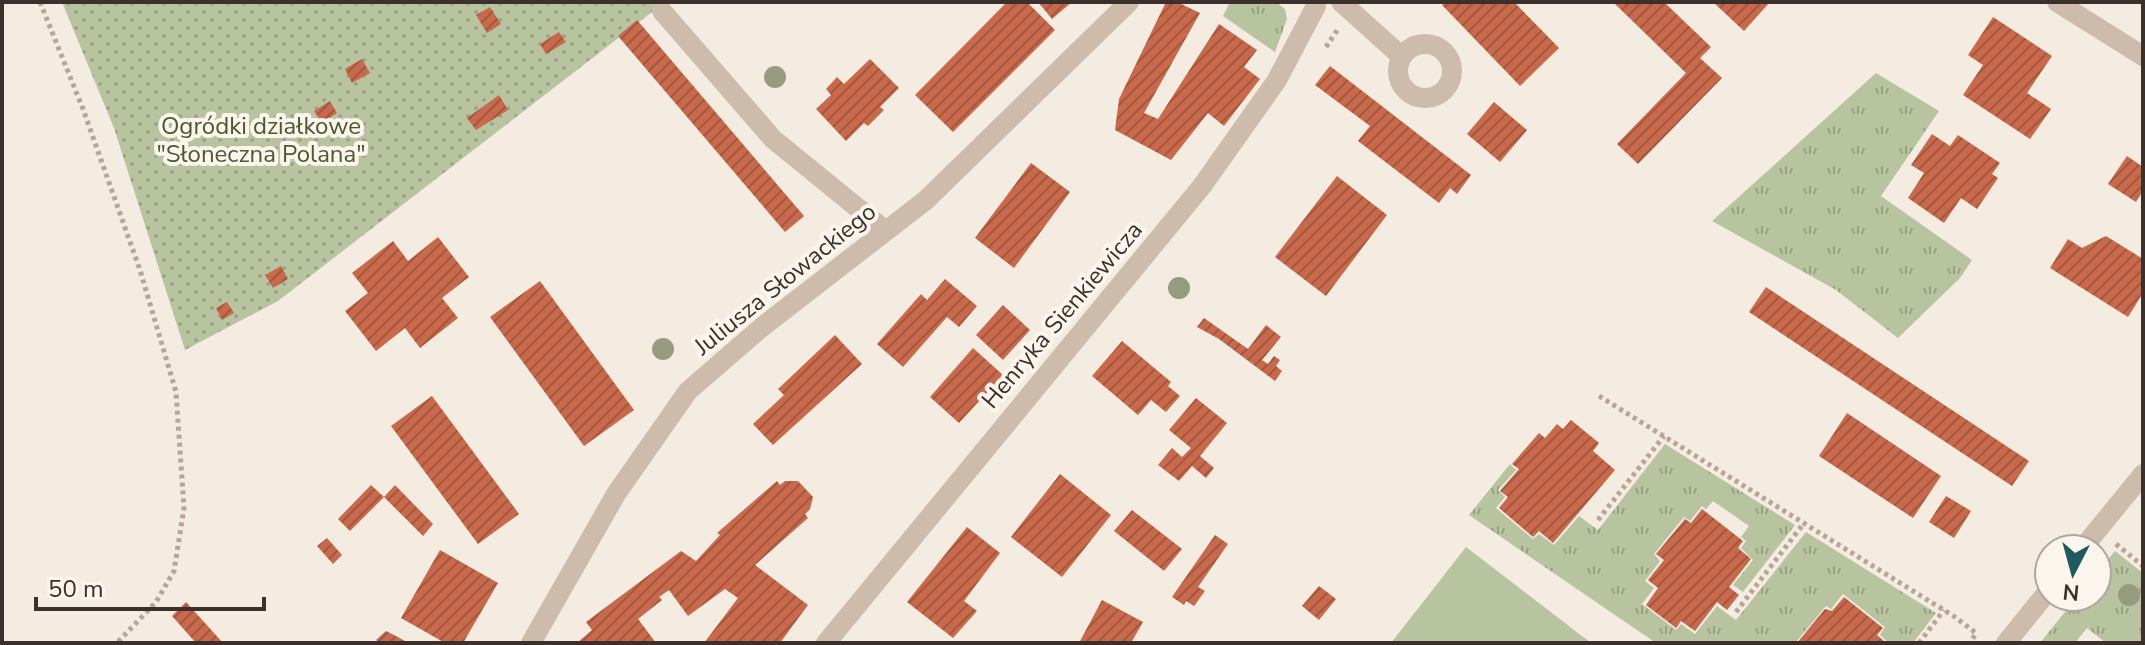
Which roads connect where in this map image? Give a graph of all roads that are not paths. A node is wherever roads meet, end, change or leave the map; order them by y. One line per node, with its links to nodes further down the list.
1 (1129, 2): 8 (street, Juliusza Słowackiego)
2 (1341, 2): 6 (street)
3 (2057, 2): 7 (street)
4 (1317, 3): 13 (street, Henryka Sienkiewicza)
5 (662, 11): 8 (street)
6 (1401, 56)
7 (2143, 56)
8 (886, 231): 12 (street, Juliusza Słowackiego)
9 (2143, 474): 10 (street)
10 (2095, 533)
11 (2033, 610): 14 (street)
12 (531, 643)
13 (826, 643)
14 (2006, 643)

